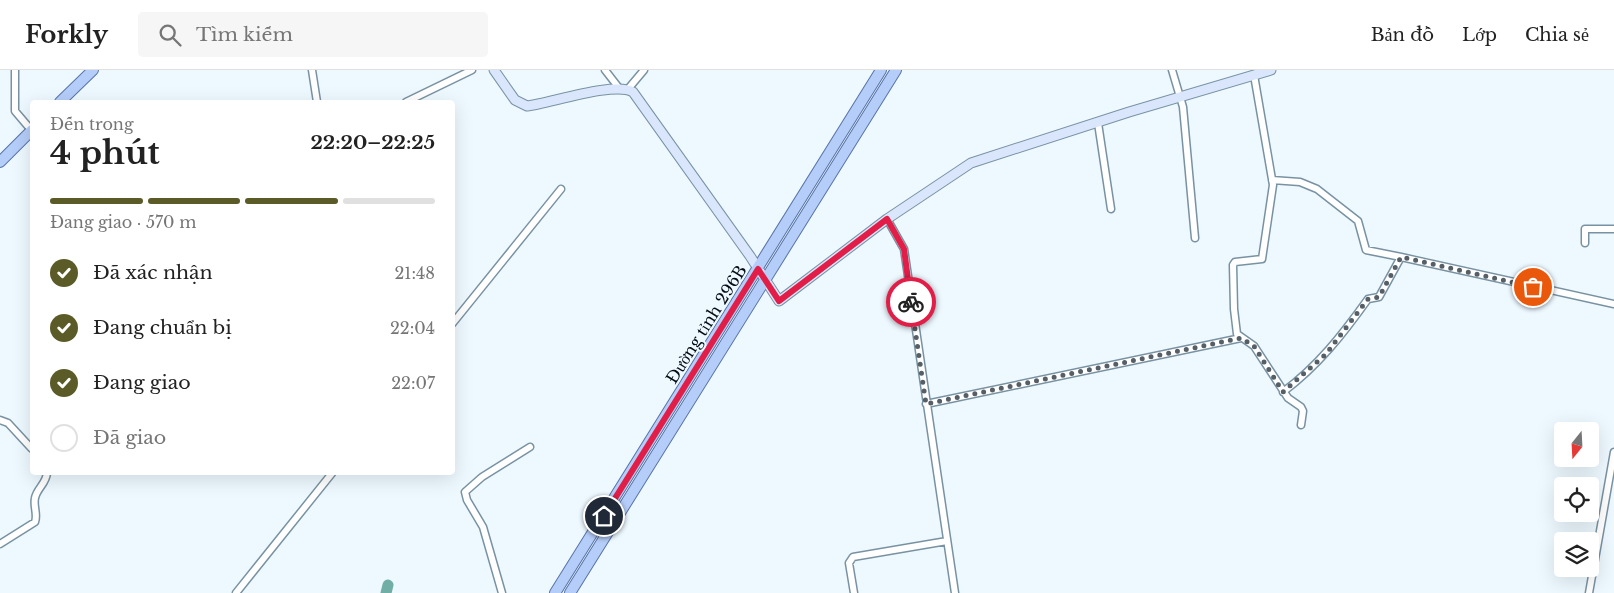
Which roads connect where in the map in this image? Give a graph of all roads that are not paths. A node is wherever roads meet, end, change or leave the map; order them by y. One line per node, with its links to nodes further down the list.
1 (15, 70): 19 (street)
2 (93, 70): 15 (main road)
3 (312, 70): 16 (street)
4 (472, 70): 17 (street)
5 (494, 70): 13 (street)
6 (605, 70): 13 (street)
7 (644, 70): 13 (street)
8 (881, 70): 30 (main road, Đường tỉnh 296B)
9 (896, 70): 31 (main road, Đường tỉnh 296B)
10 (1172, 70): 14 (street)
11 (1271, 70): 12 (street)
12 (1254, 75): 14 (street); 22 (street)
13 (624, 88): 30 (street)
14 (1181, 97): 18 (street); 27 (street)
15 (62, 100)
16 (317, 100)
17 (410, 100)
18 (1098, 123): 24 (street); 25 (street)
19 (30, 128)
20 (30, 132): 21 (main road)
21 (0, 162)
22 (1272, 180): 29 (street); 34 (street)
23 (561, 189): 33 (street)
24 (1111, 209)
25 (887, 219): 31 (street); 36 (street)
26 (1614, 229): 28 (street)
27 (1195, 238)
28 (1585, 243)
29 (1401, 257): 32 (street); 35 (street)
30 (758, 269): 31 (street); 48 (main road, Đường tỉnh 296B)
31 (766, 280): 49 (main road, Đường tỉnh 296B)
32 (1614, 304)
33 (455, 320)
34 (1241, 338): 35 (street); 36 (street)
35 (1283, 392): 38 (street)
36 (926, 404): 44 (street)
37 (0, 420): 39 (street)
38 (1301, 425)
39 (30, 446)
40 (530, 447): 47 (street)
41 (1614, 452): 52 (street)
42 (48, 475): 45 (street)
43 (331, 475): 46 (street)
44 (947, 541): 50 (street); 51 (street)
45 (0, 544)
46 (236, 593)
47 (502, 593)
48 (555, 593)
49 (570, 593)
50 (854, 593)
51 (955, 593)
52 (1589, 593)

